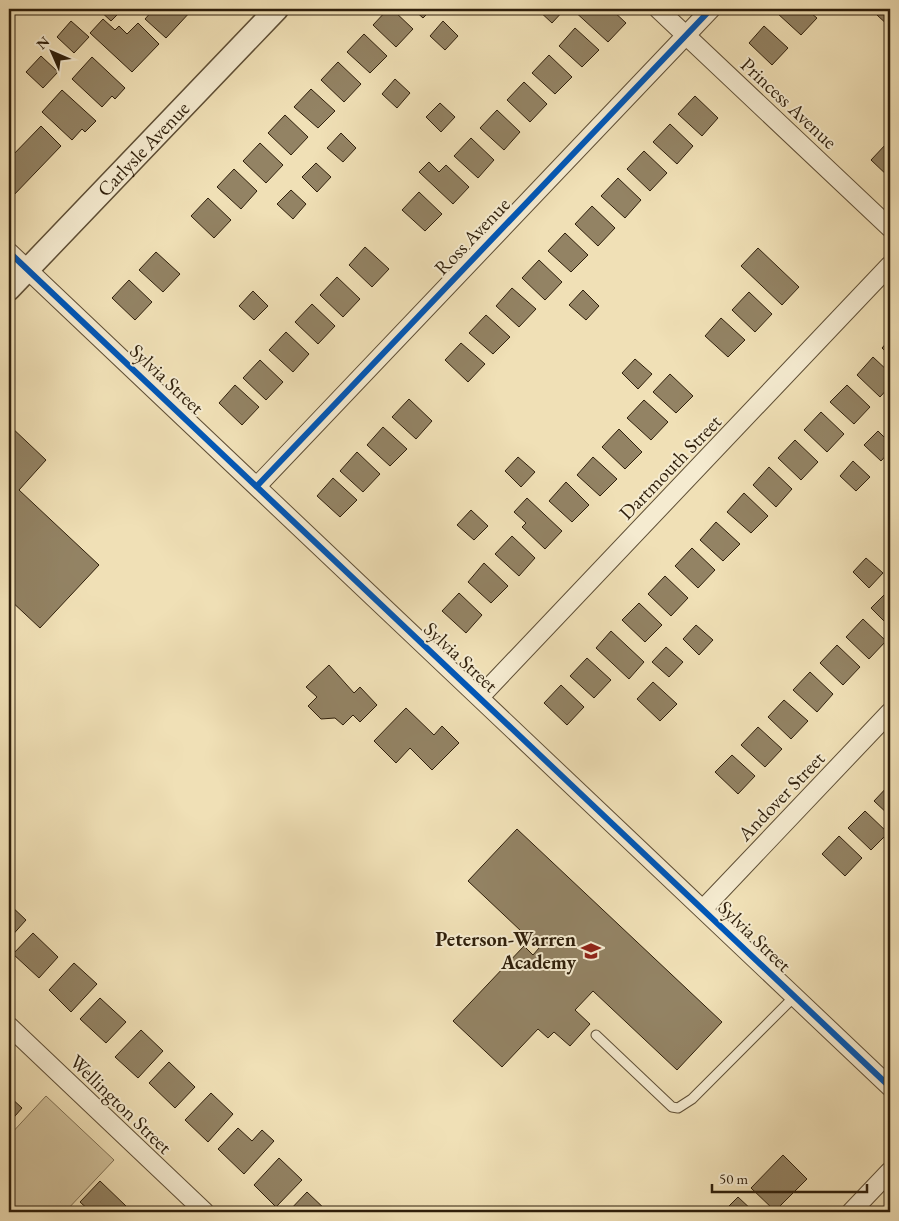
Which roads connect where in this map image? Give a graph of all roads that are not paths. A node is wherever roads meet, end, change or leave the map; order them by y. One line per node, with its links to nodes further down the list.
1 (277, 9): 8 (street, Carlysle Avenue)
2 (658, 9): 4 (street, Princess Avenue)
3 (711, 9): 4 (street, Ross Avenue)
4 (686, 35): 5 (street, Princess Avenue); 10 (street, Ross Avenue)
5 (890, 228)
6 (9, 252): 8 (street, Sylvia Street)
7 (890, 265): 11 (street, Dartmouth Street)
8 (28, 270): 9 (street, Carlysle Avenue); 10 (street, Sylvia Street)
9 (9, 290)
10 (257, 486): 11 (street, Sylvia Street)
11 (480, 697): 13 (street, Sylvia Street)
12 (890, 712): 13 (street, Andover Street)
13 (704, 909): 14 (street, Sylvia Street)
14 (795, 996): 16 (lane); 17 (street, Sylvia Street)
15 (9, 1026): 19 (street, Wellington Street)
16 (596, 1035)
17 (890, 1086)
18 (890, 1171): 20 (street)
19 (204, 1212)
20 (851, 1212)

